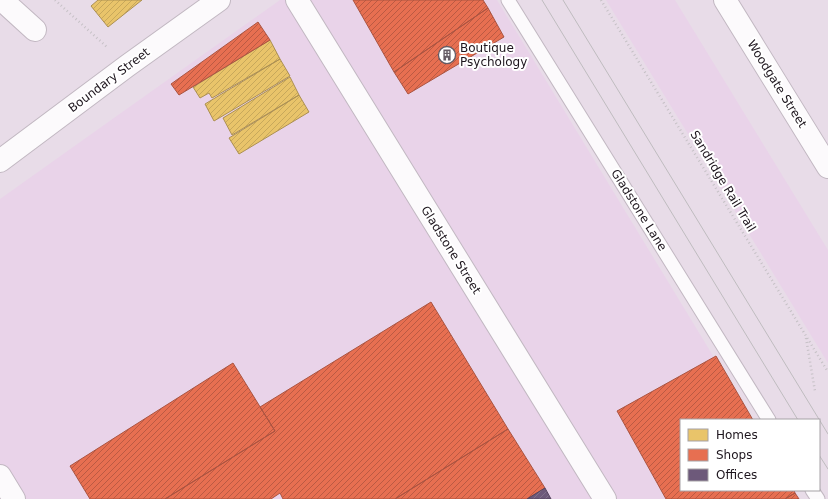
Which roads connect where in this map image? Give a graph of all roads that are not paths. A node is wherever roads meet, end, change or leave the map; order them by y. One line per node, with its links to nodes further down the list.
1 (2, 0): 6 (street)
2 (219, 0): 7 (street, Boundary Street)
3 (297, 0): 12 (street, Gladstone Street)
4 (508, 0): 9 (lane, Gladstone Lane)
5 (725, 0): 8 (street, Woodgate Street)
6 (35, 30)
7 (0, 161)
8 (828, 167)
9 (768, 419)
10 (0, 476): 11 (street)
11 (14, 499)
12 (605, 499)

